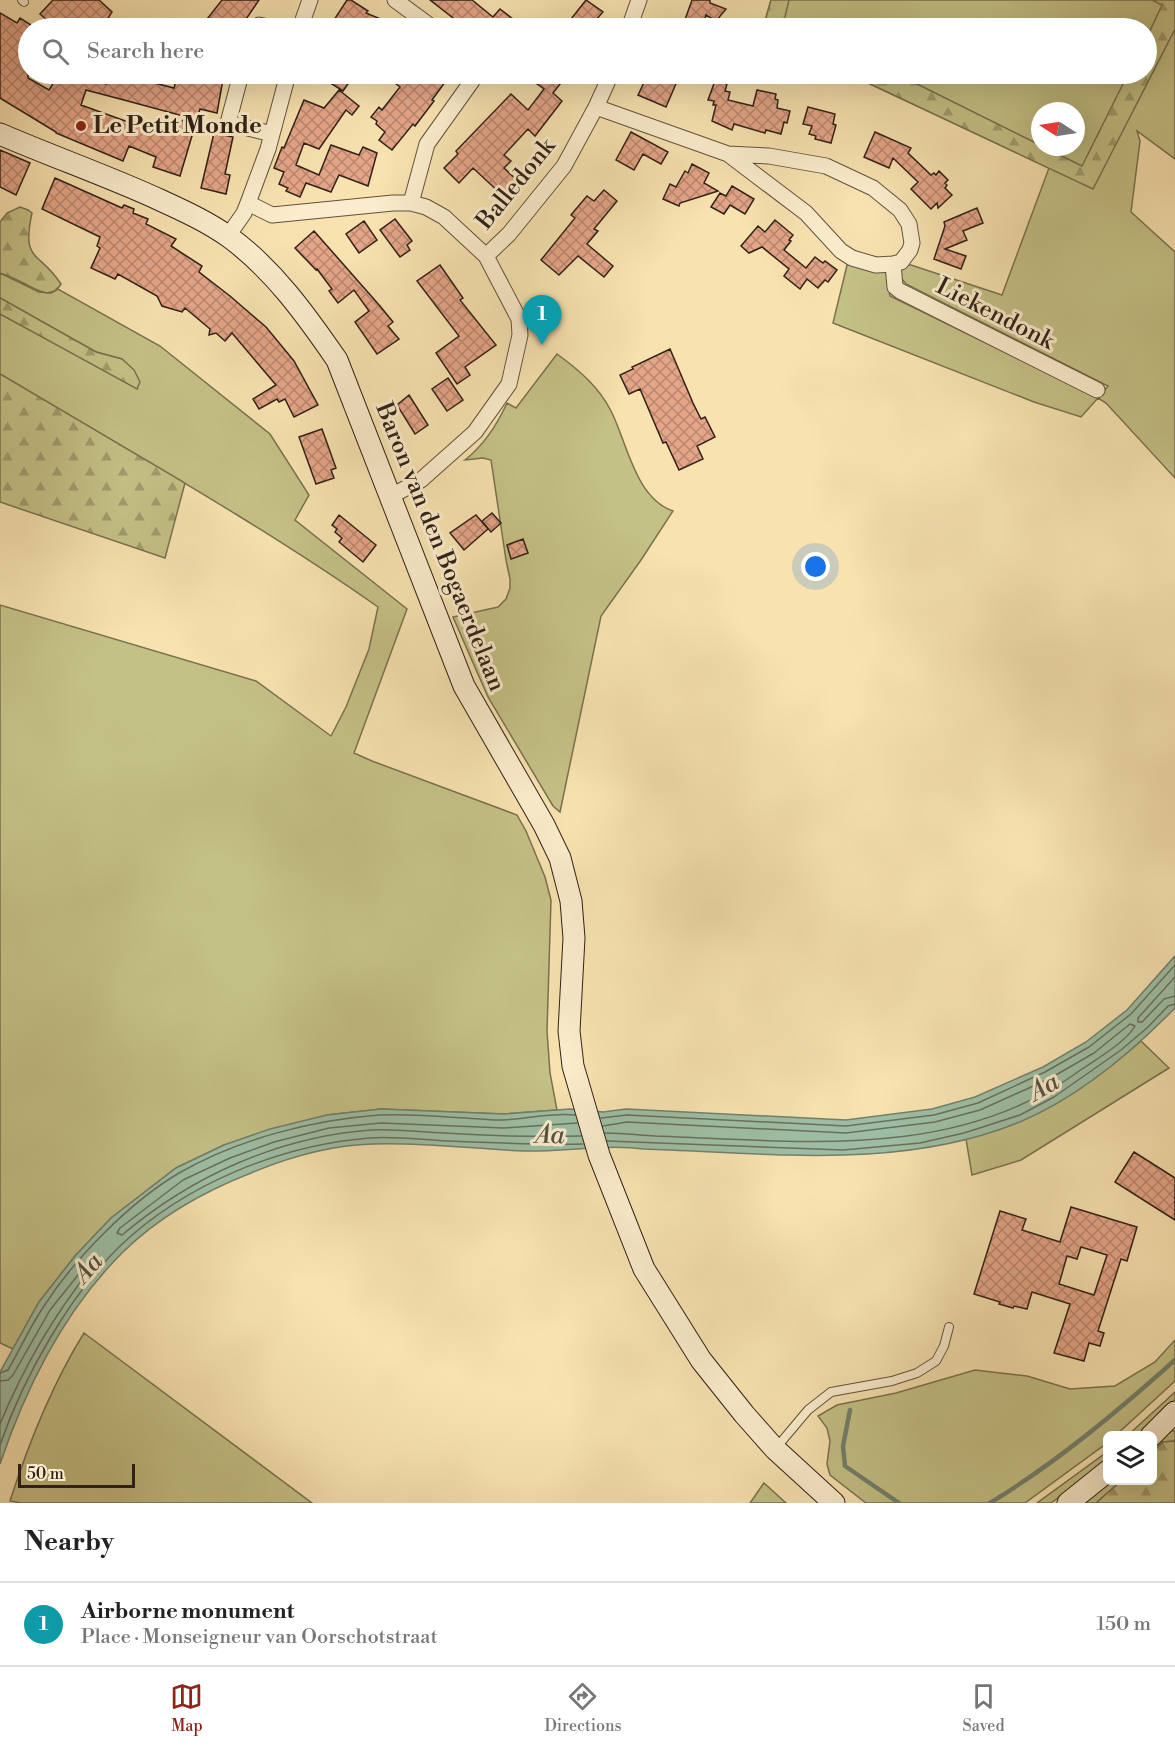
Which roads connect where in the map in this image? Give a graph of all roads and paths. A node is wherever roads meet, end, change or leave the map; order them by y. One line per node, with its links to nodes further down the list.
1 (310, 0): 4 (street)
2 (395, 0): 5 (street)
3 (639, 0): 6 (street)
4 (304, 18)
5 (419, 18)
6 (633, 18)
7 (238, 84): 13 (street)
8 (285, 84): 13 (street)
9 (470, 84): 16 (street)
10 (606, 84): 11 (street, Balledonk)
11 (596, 107): 14 (street); 18 (street, Balledonk)
12 (0, 134): 17 (main road, Baron van den Bogaerdelaan)
13 (272, 134): 15 (street)
14 (728, 154): 19 (street); 19 (street)
15 (248, 203): 16 (street); 17 (street)
16 (411, 203): 18 (street)
17 (228, 236): 21 (main road, Baron van den Bogaerdelaan)
18 (486, 256): 21 (street)
19 (893, 264): 20 (street, Liekendonk)
20 (1097, 390)
21 (390, 496): 25 (main road, Baron van den Bogaerdelaan)
22 (949, 1327): 25 (lane)
23 (1175, 1412): 24 (main road)
24 (1156, 1431)
25 (775, 1449): 27 (main road, Baron van den Bogaerdelaan)
26 (1103, 1474): 28 (main road)
27 (834, 1503)
28 (1068, 1503)

